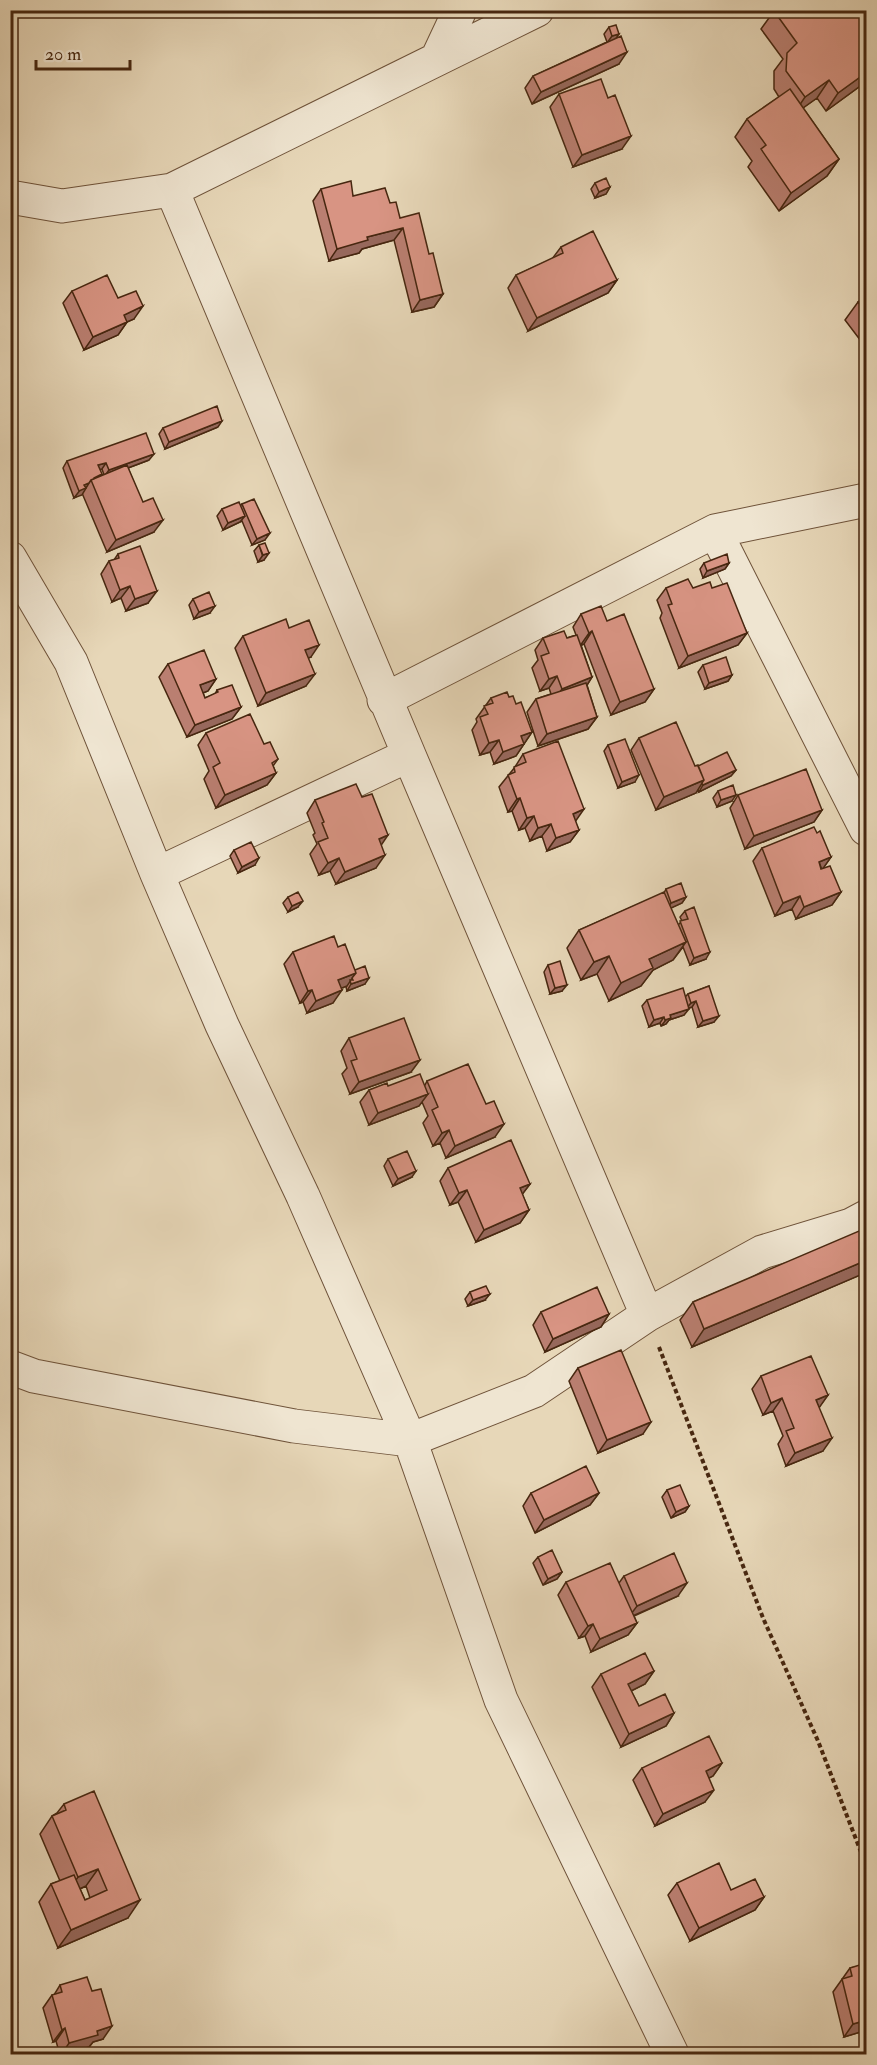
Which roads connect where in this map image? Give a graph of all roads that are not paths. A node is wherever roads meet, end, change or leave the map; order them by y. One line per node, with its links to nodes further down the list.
1 (460, 10): 3 (street)
2 (537, 10): 3 (street)
3 (437, 60): 4 (street)
4 (172, 190): 5 (street); 9 (street)
5 (10, 197)
6 (867, 500): 7 (street)
7 (715, 531): 9 (street); 11 (street)
8 (10, 558): 12 (street)
9 (384, 700): 10 (street)
10 (409, 755): 12 (street); 14 (street)
11 (867, 829)
12 (157, 874): 16 (street)
13 (867, 1217): 14 (street)
14 (647, 1315): 16 (street)
15 (10, 1366): 16 (street)
16 (410, 1440): 17 (street)
17 (669, 2053)

